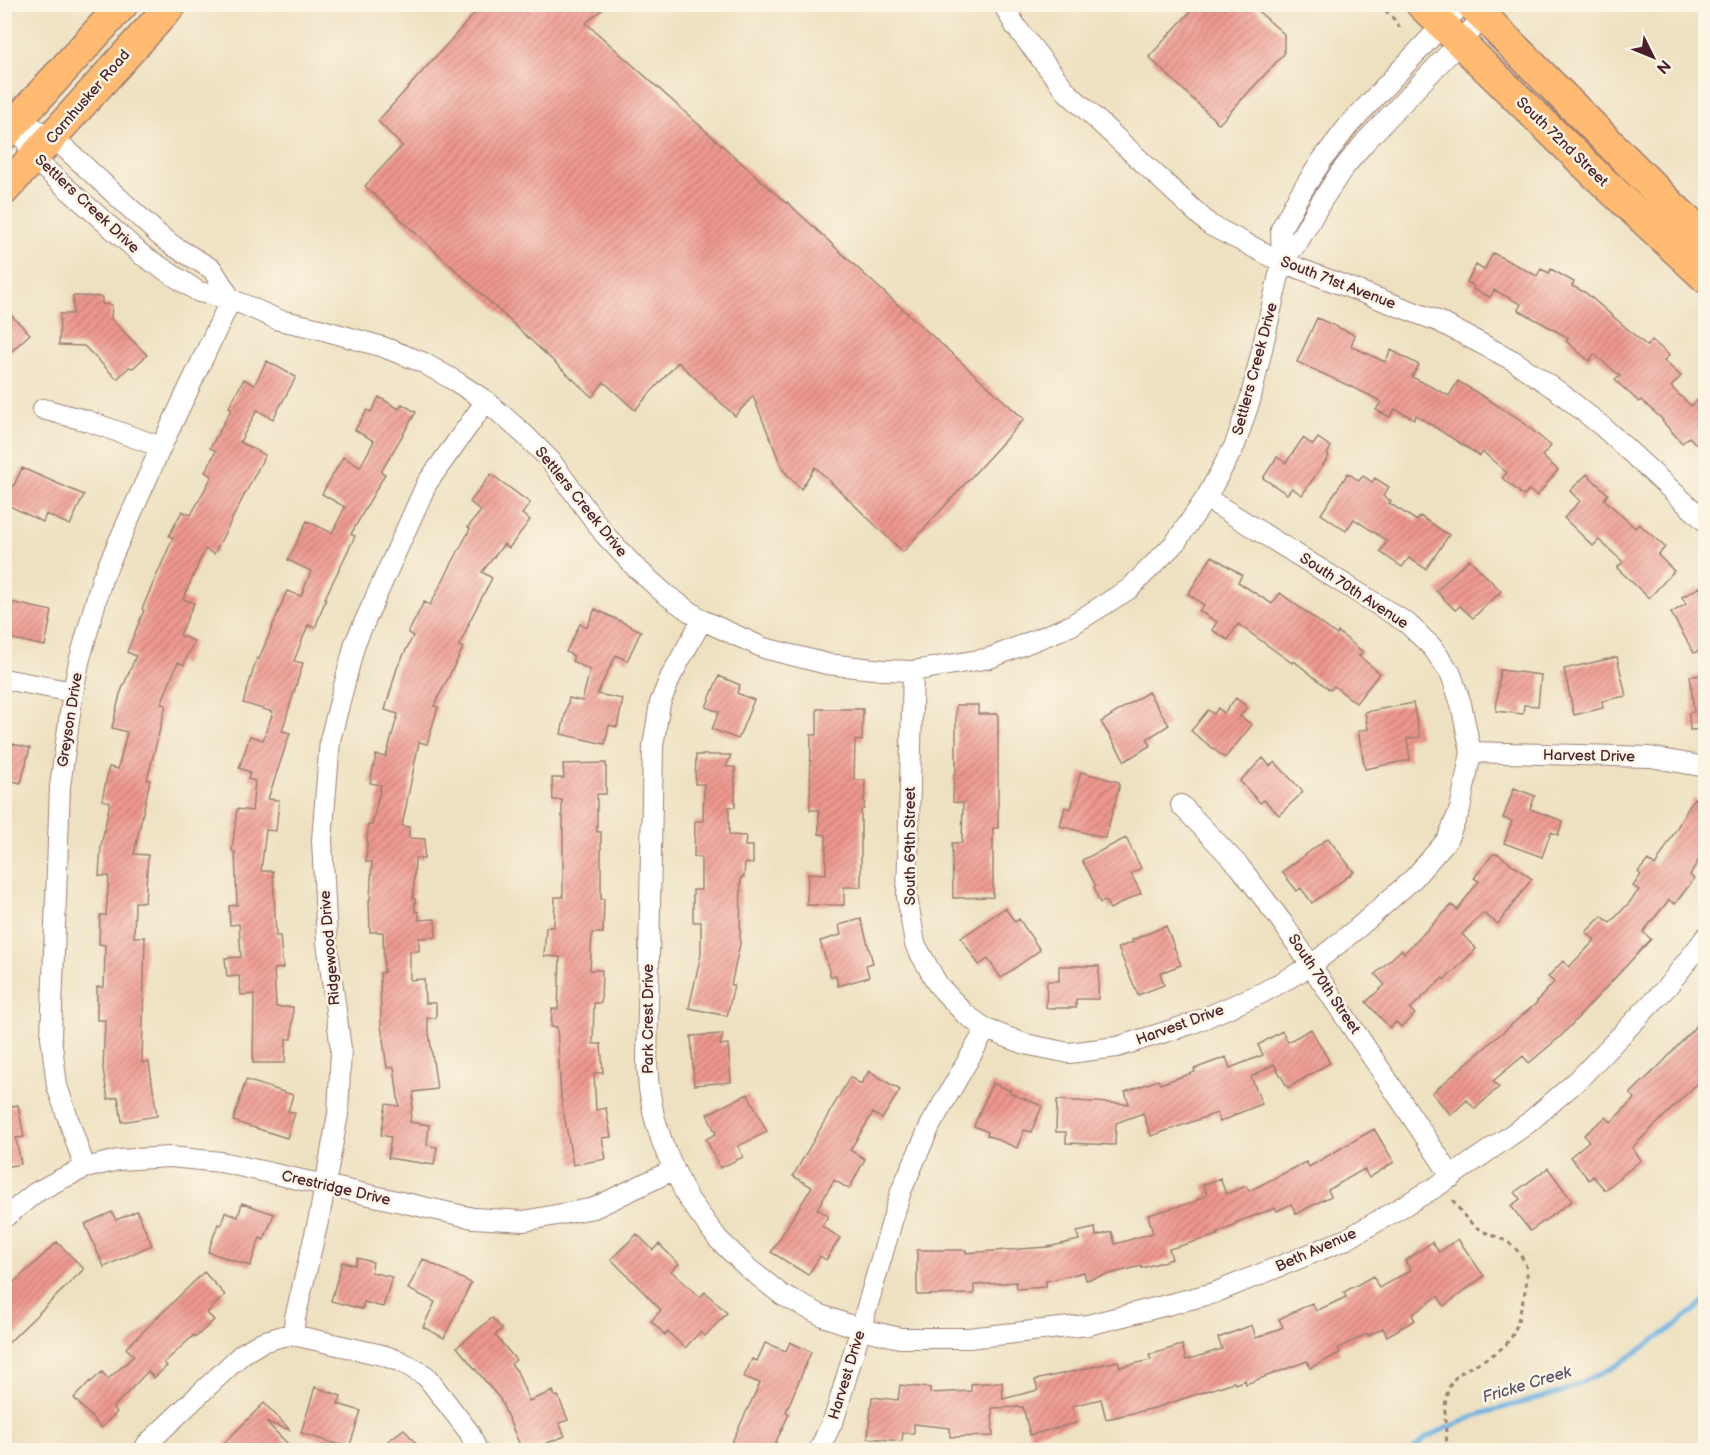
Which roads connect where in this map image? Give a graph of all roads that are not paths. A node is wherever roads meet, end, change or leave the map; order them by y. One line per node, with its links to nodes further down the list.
1 (123, 4): 6 (main road)
2 (1003, 4): 10 (street, South 71st Avenue)
3 (1421, 4): 5 (main road, South 72nd Street)
4 (165, 12): 7 (main road, Cornhusker Road)
5 (1469, 16): 9 (main road, South 72nd Street); 10 (street, Settlers Creek Drive); 11 (main road, South 72nd Street)
6 (11, 128): 7 (street, Settlers Creek Drive); 7 (street, Settlers Creek Drive)
7 (43, 148): 8 (main road, Cornhusker Road); 12 (street, Settlers Creek Drive); 12 (street, Settlers Creek Drive)
8 (4, 190)
9 (1706, 237)
10 (1282, 262): 16 (street, Settlers Creek Drive); 17 (street, South 71st Avenue)
11 (1706, 278)
12 (231, 299): 13 (street, Settlers Creek Drive); 15 (street, Greyson Drive)
13 (486, 401): 18 (street, Settlers Creek Drive); 30 (street, Ridgewood Drive)
14 (43, 408): 15 (street)
15 (161, 447): 21 (street, Greyson Drive)
16 (1206, 498): 19 (street, Settlers Creek Drive); 22 (street, South 70th Avenue)
17 (1706, 522)
18 (702, 620): 19 (street, Settlers Creek Drive); 29 (street, Park Crest Drive)
19 (913, 671): 27 (street, South 69th Street)
20 (4, 679): 21 (street)
21 (73, 692): 28 (street, Greyson Drive)
22 (1471, 753): 23 (street, Harvest Drive); 26 (street, Harvest Drive)
23 (1706, 767)
24 (1180, 805): 26 (street, South 70th Street)
25 (1706, 937): 31 (street, Beth Avenue)
26 (1312, 965): 27 (street, Harvest Drive); 31 (street, South 70th Street)
27 (986, 1029): 33 (street, Harvest Drive)
28 (85, 1168): 30 (street, Crestridge Drive); 32 (street, Crestridge Drive)
29 (673, 1170): 30 (street, Crestridge Drive); 33 (street, Park Crest Drive)
30 (325, 1186): 34 (street, Ridgewood Drive)
31 (1451, 1186): 33 (street, Beth Avenue)
32 (4, 1218)
33 (861, 1329): 37 (street, Harvest Drive)
34 (293, 1335): 35 (street); 36 (street)
35 (144, 1450)
36 (477, 1450)
37 (819, 1450)

